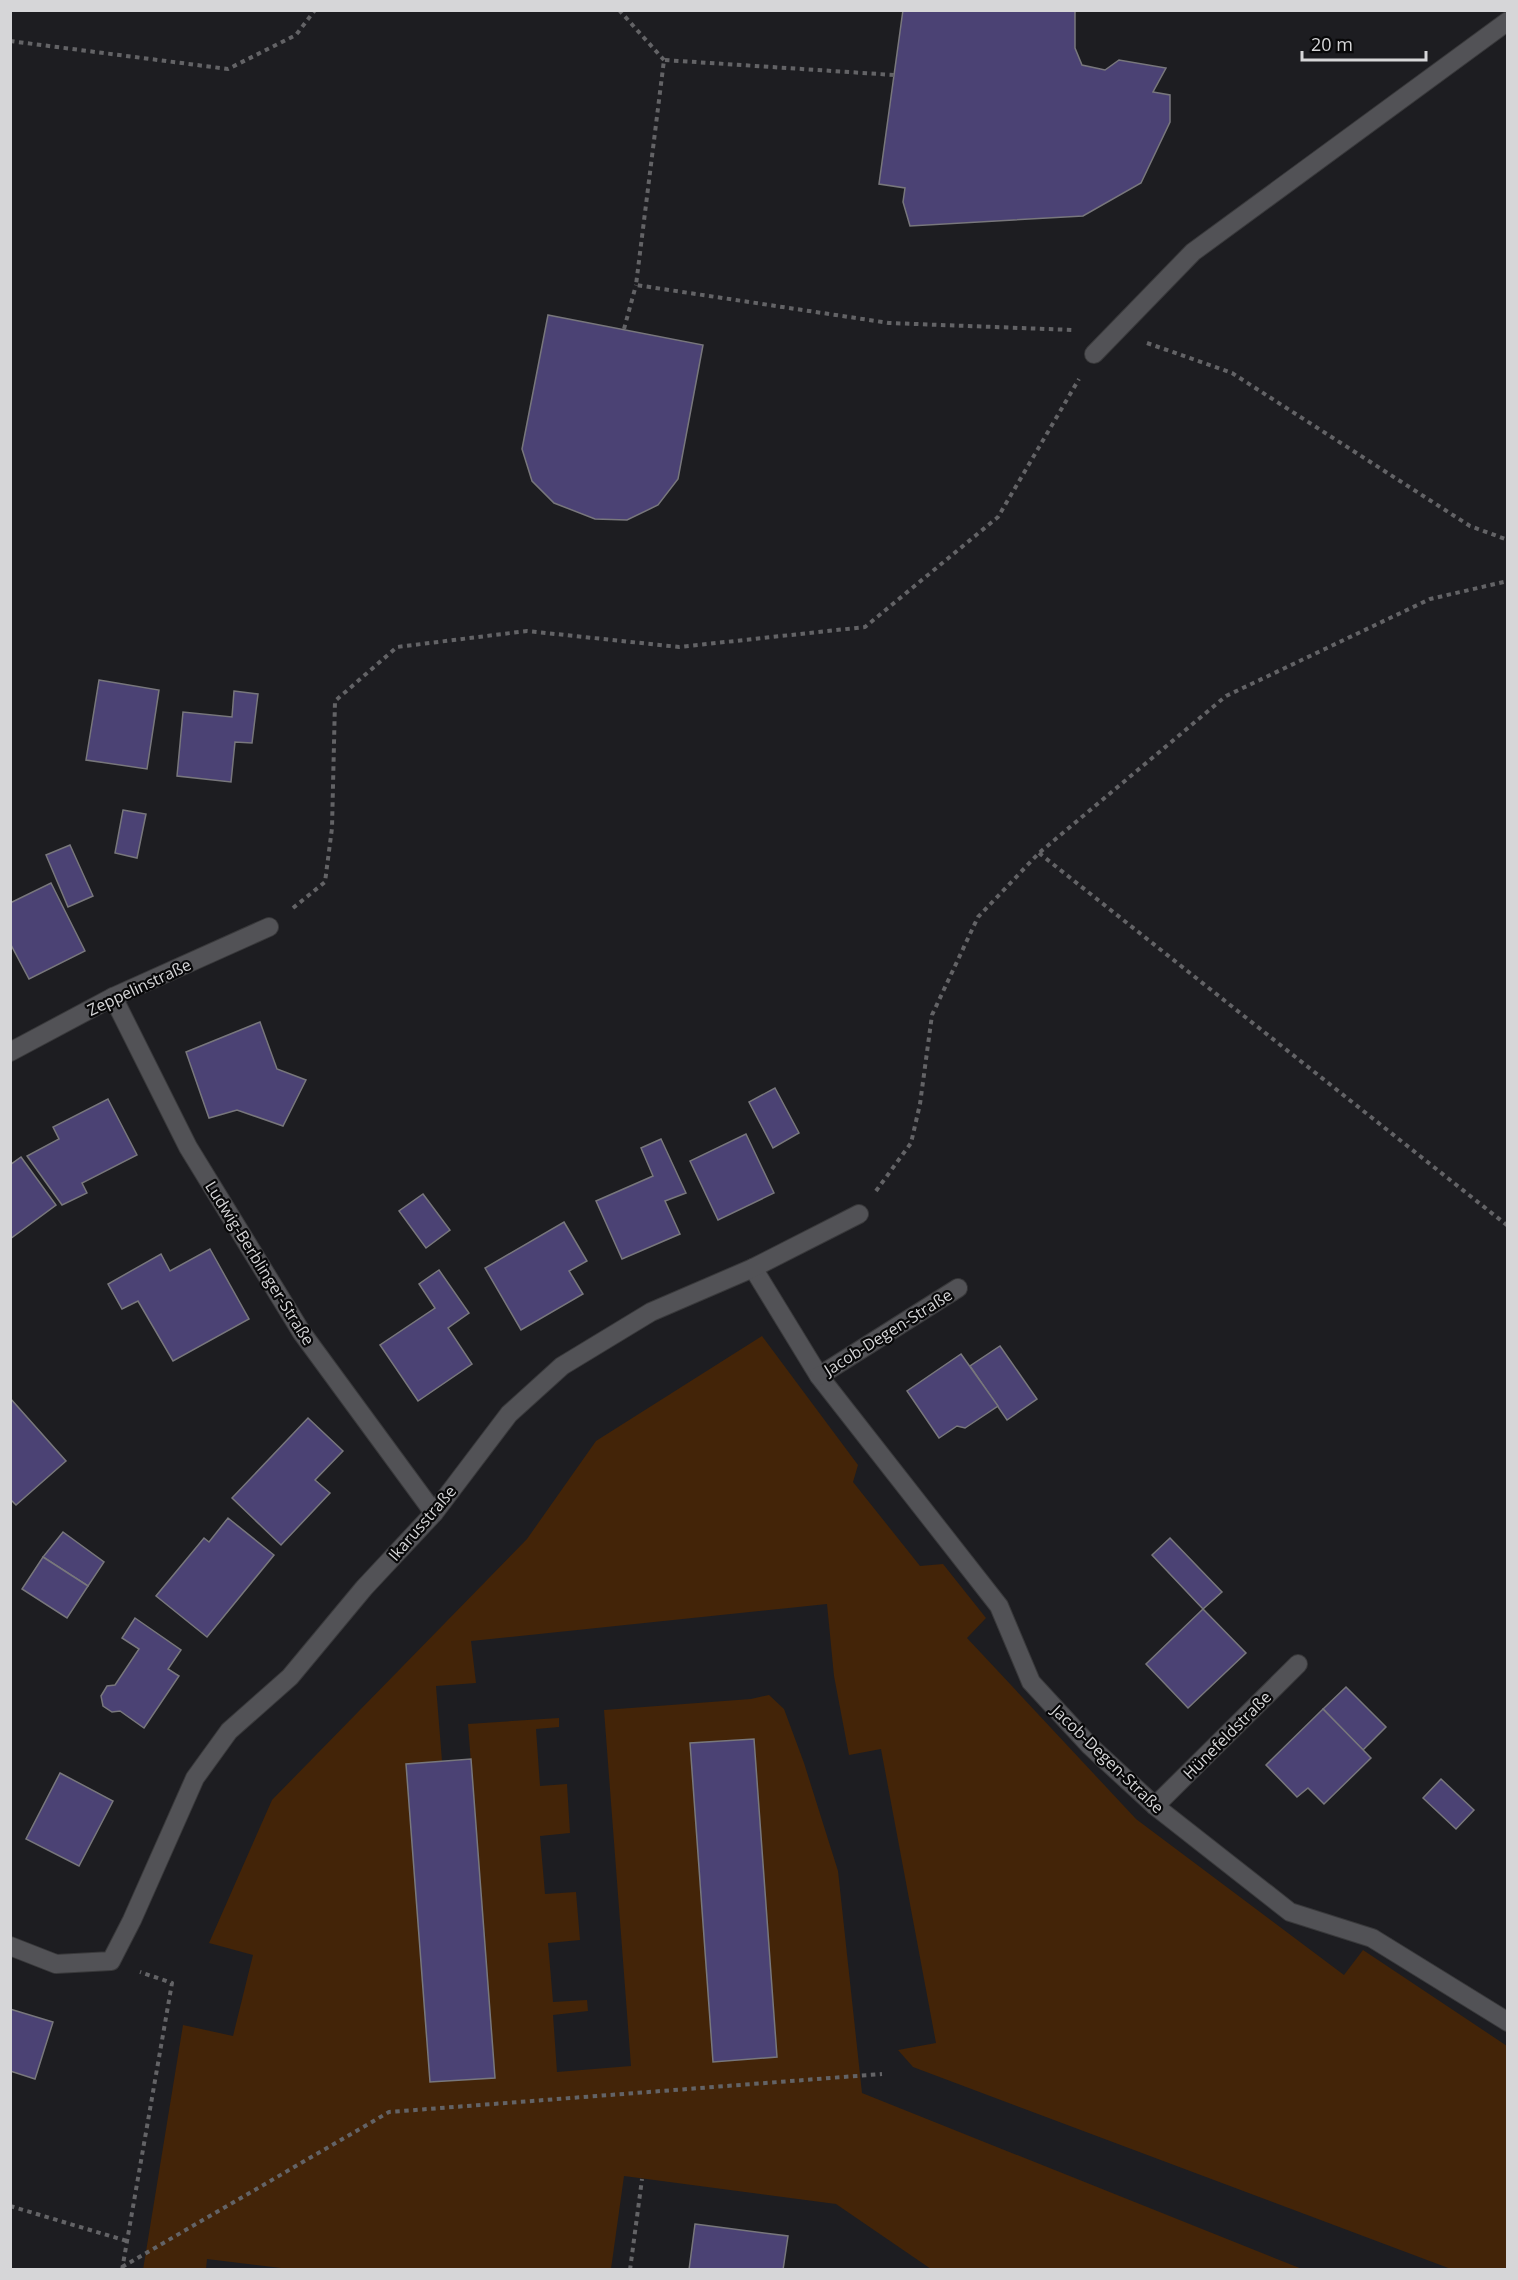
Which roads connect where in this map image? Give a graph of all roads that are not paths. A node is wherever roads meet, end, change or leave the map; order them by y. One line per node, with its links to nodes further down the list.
1 (1508, 21): 2 (street)
2 (1094, 354)
3 (269, 927): 4 (street, Zeppelinstraße)
4 (113, 997): 5 (street, Zeppelinstraße); 10 (street, Ludwig-Berblinger-Straße)
5 (10, 1052)
6 (859, 1214): 7 (street, Ikarusstraße)
7 (753, 1268): 9 (street, Jacob-Degen-Straße); 10 (street, Ikarusstraße)
8 (958, 1288): 9 (street, Jacob-Degen-Straße)
9 (819, 1376): 12 (street, Jacob-Degen-Straße)
10 (434, 1513): 13 (street, Ikarusstraße)
11 (1299, 1664): 12 (street, Hünefeldstraße)
12 (1155, 1806): 14 (street, Jacob-Degen-Straße)
13 (10, 1946)
14 (1508, 2022)

